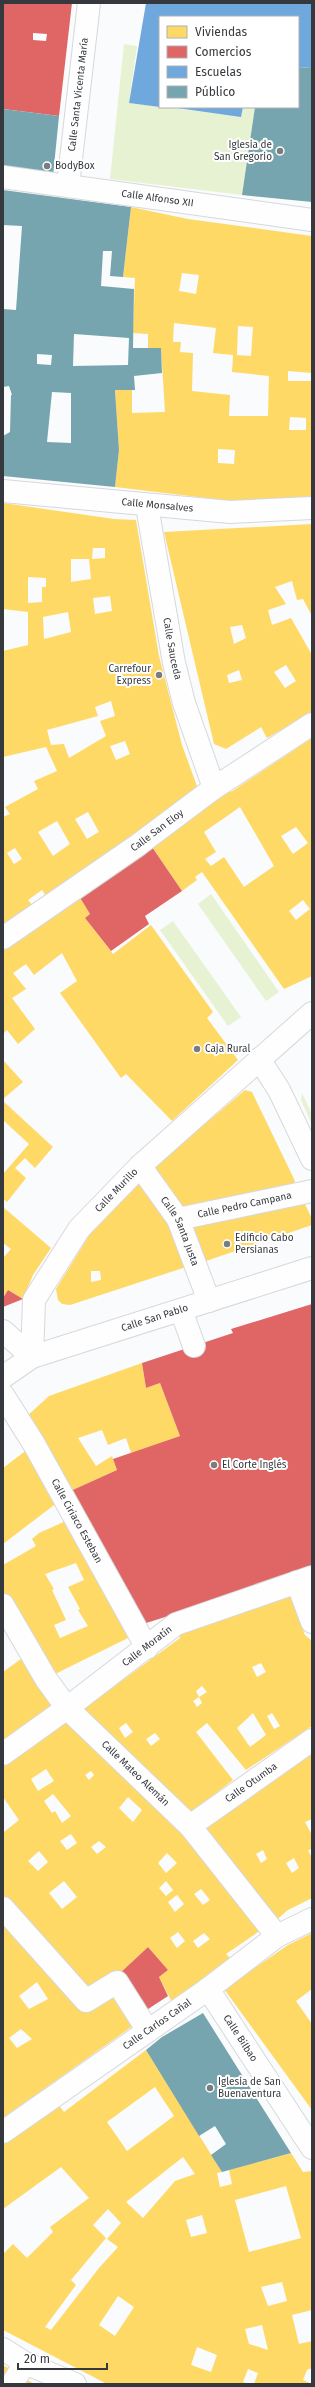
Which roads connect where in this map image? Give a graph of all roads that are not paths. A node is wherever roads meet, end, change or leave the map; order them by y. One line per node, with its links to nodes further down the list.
1 (89, 3): 3 (street, Calle Santa Vicenta María)
2 (3, 177): 3 (street, Calle Alfonso XII)
3 (68, 186): 4 (street, Calle Alfonso XII)
4 (312, 220)
5 (3, 490): 6 (street, Calle Monsalves)
6 (146, 506): 7 (street, Calle Monsalves); 9 (street, Calle Sauceda)
7 (312, 508)
8 (312, 724): 9 (street, Calle San Eloy)
9 (214, 788): 10 (street, Calle San Eloy)
10 (3, 938)
11 (312, 1013): 12 (street, Calle Murillo)
12 (259, 1058): 13 (street); 14 (street, Calle Murillo)
13 (312, 1159)
14 (140, 1166): 16 (street, Calle Santa Justa); 22 (street, Calle Murillo)
15 (312, 1191): 16 (street, Calle Pedro Campana)
16 (178, 1219): 18 (street, Calle Santa Justa)
17 (312, 1268): 18 (street, Calle San Pablo)
18 (209, 1301): 19 (street, Calle San Pablo)
19 (181, 1310): 21 (street); 22 (street, Calle San Pablo)
20 (3, 1331): 22 (street)
21 (194, 1346)
22 (32, 1357): 23 (street, Calle San Pablo)
23 (3, 1377)
24 (3, 1395): 28 (street, Calle Ciriaco Esteban)
25 (305, 1579): 27 (street); 28 (street, Calle Moratín)
26 (3, 1605): 29 (street, Calle Mateo Alemán)
27 (312, 1622)
28 (146, 1648): 29 (street, Calle Moratín)
29 (67, 1708): 31 (street, Calle Moratín); 32 (street, Calle Mateo Alemán)
30 (312, 1740): 32 (street, Calle Otumba)
31 (3, 1754)
32 (190, 1826): 35 (street, Calle Mateo Alemán)
33 (3, 1908): 37 (street)
34 (312, 1919): 35 (street, Calle Carlos Cañal)
35 (277, 1936): 36 (street, Calle Carlos Cañal)
36 (208, 1989): 37 (street, Calle Carlos Cañal); 39 (street, Calle Bilbao)
37 (148, 2031): 38 (street, Calle Carlos Cañal)
38 (3, 2132)
39 (312, 2148)
40 (3, 2349): 41 (street)
41 (25, 2363): 42 (street); 43 (street)
42 (12, 2384)
43 (75, 2384)

